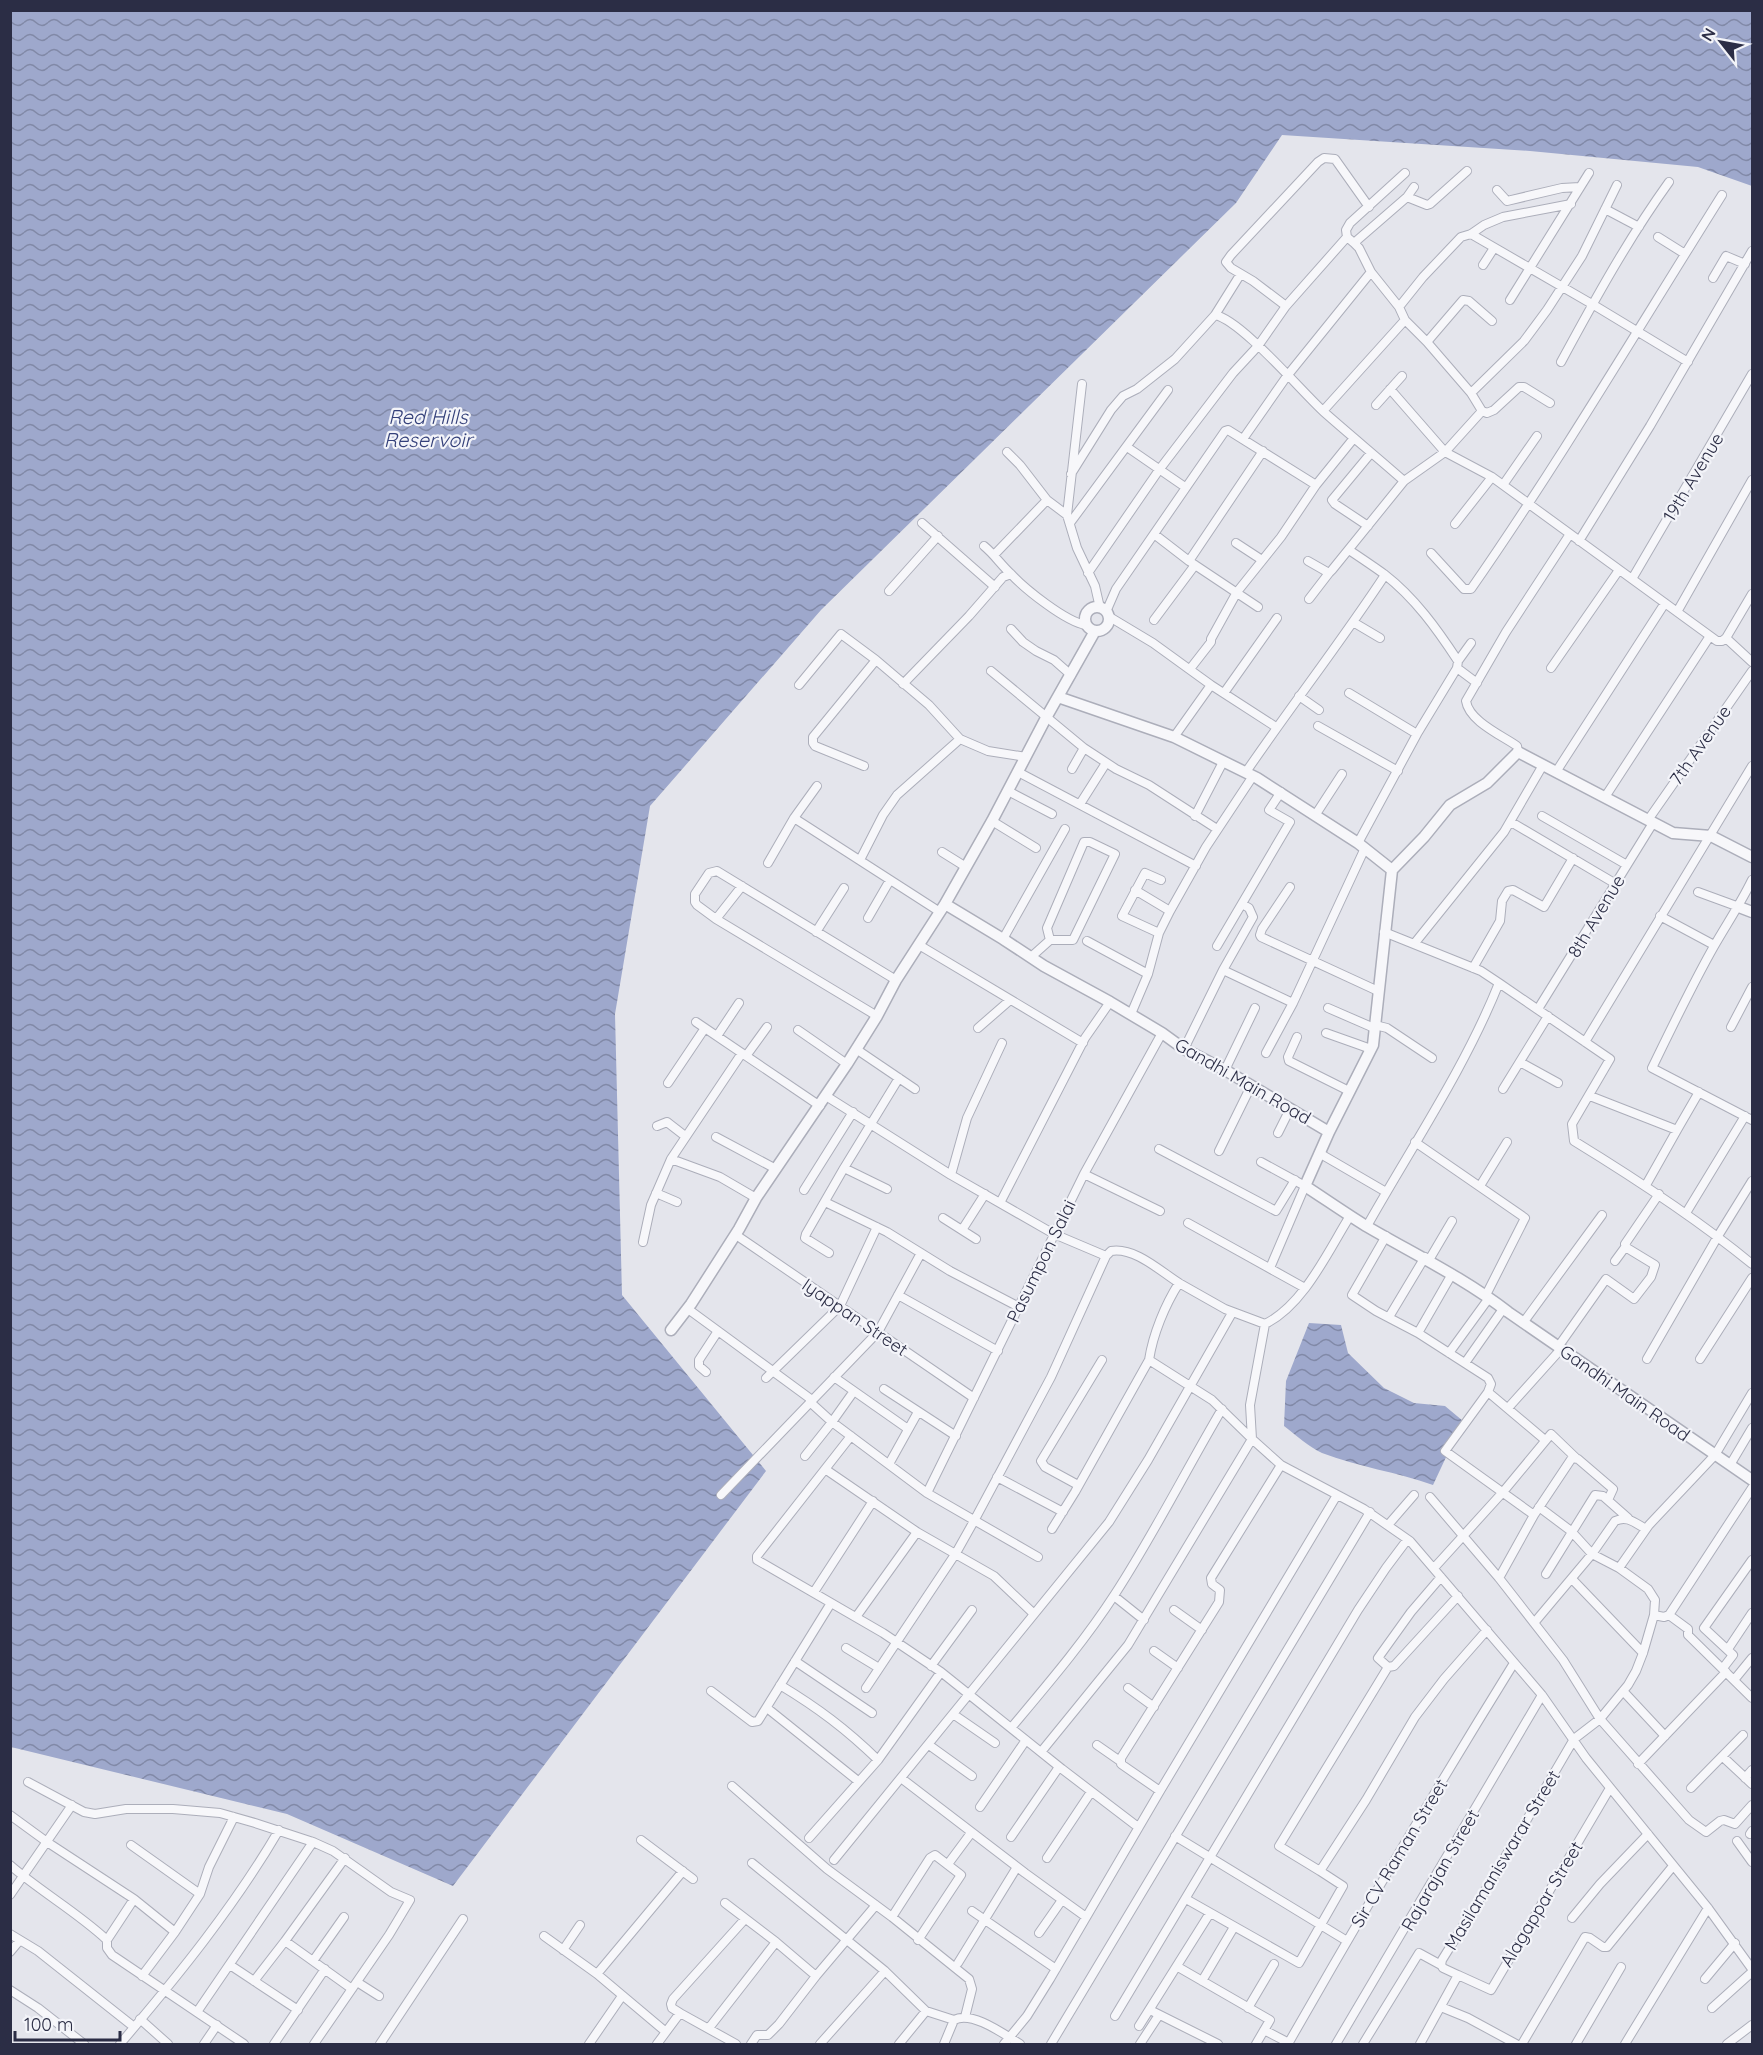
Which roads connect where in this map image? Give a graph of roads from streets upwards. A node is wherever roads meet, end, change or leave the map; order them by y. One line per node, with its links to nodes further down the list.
1 (1467, 171): 10 (street)
2 (1406, 173): 12 (street)
3 (1588, 173): 7 (street)
4 (1669, 182): 14 (street)
5 (1617, 185): 13 (street)
6 (1414, 187): 10 (street)
7 (1580, 188): 8 (street); 11 (street)
8 (1497, 189)
9 (1722, 195): 21 (street)
10 (1407, 197): 18 (street)
11 (1571, 204): 15 (street); 24 (street)
12 (1369, 207): 16 (street); 27 (street)
13 (1605, 209): 14 (street); 29 (street)
14 (1639, 227): 31 (street)
15 (1471, 234): 19 (street); 33 (street)
16 (1347, 237): 18 (street); 32 (street)
17 (1658, 237): 21 (street)
18 (1354, 243): 25 (street)
19 (1494, 248): 22 (street); 24 (street)
20 (1752, 251): 23 (street)
21 (1685, 254): 37 (street)
22 (1483, 265)
23 (1744, 266): 26 (street); 28 (street); 41 (street)
24 (1529, 267): 29 (street); 30 (street)
25 (1371, 272): 33 (street); 43 (street)
26 (1752, 273)
27 (1240, 275): 32 (street); 34 (street)
28 (1713, 278)
29 (1561, 286): 31 (street); 48 (street)
30 (1510, 300)
31 (1592, 305): 37 (street); 40 (street)
32 (1286, 306): 39 (street)
33 (1399, 307): 35 (street)
34 (1215, 315): 39 (street); 62 (street)
35 (1406, 320): 38 (street); 51 (street)
36 (1492, 321): 38 (street)
37 (1638, 332): 41 (street); 70 (street)
38 (1427, 342): 48 (street)
39 (1258, 346): 43 (street); 61 (street)
40 (1561, 362)
41 (1688, 362): 78 (street)
42 (1752, 374): 92 (street, 19th Avenue)
43 (1287, 376): 51 (street); 55 (street)
44 (1402, 376): 46 (street)
45 (1082, 384): 62 (street)
46 (1390, 389): 50 (street); 59 (street)
47 (1168, 390): 56 (street)
48 (1471, 393): 52 (street)
49 (1550, 403): 52 (street)
50 (1376, 405)
51 (1323, 411): 54 (street)
52 (1482, 411): 59 (street)
53 (1537, 436): 67 (street)
54 (1354, 438): 60 (street); 66 (street)
55 (1243, 439): 57 (street); 68 (street)
56 (1127, 447): 61 (street); 71 (street)
57 (1263, 451): 66 (street); 86 (street)
58 (1006, 452): 69 (street)
59 (1445, 452): 63 (street); 65 (street)
60 (1371, 453): 65 (street); 74 (street)
61 (1159, 470): 68 (street); 88 (street)
62 (1071, 474): 71 (street)
63 (1492, 477): 67 (street); 73 (street)
64 (1752, 480): 101 (street)
65 (1404, 481): 74 (street)
66 (1316, 484): 84 (street)
67 (1503, 485): 70 (street)
68 (1185, 488): 75 (street)
69 (1047, 500): 71 (street); 83 (street)
70 (1529, 505): 76 (street); 82 (street)
71 (1069, 519): 88 (street)
72 (922, 523): 77 (street)
73 (1455, 524)
74 (1368, 526): 81 (street)
75 (1154, 534): 86 (street); 100 (street)
76 (1570, 534): 78 (street); 120 (street)
77 (938, 536): 93 (street); 94 (street)
78 (1579, 541): 87 (street)
79 (1236, 543): 84 (street)
80 (984, 546): 83 (street)
81 (1349, 550): 89 (street); 91 (street)
82 (1431, 553)
83 (994, 555): 90 (street)
84 (1262, 560): 95 (street)
85 (1308, 561): 89 (street)
86 (1192, 563): 95 (street); 103 (street)
87 (1619, 570): 92 (street); 115 (street)
88 (1088, 573): 100 (street)
89 (1329, 573): 97 (street)
90 (1011, 574): 93 (street); 105 (street)
91 (1385, 575): 104 (street); 114 (street)
92 (1632, 579): 98 (street)
93 (995, 587): 121 (street)
94 (890, 591)
95 (1237, 592): 99 (street); 116 (street)
96 (1752, 594): 110 (street)
97 (1309, 600)
98 (1665, 603): 101 (street); 146 (street)
99 (1258, 607)
100 (1105, 612): 105 (street); 107 (street); 116 (street)
101 (1677, 612): 108 (street)
102 (1277, 618): 124 (street)
103 (1155, 621)
104 (1353, 622): 109 (street); 126 (street)
105 (1086, 624): 107 (street)
106 (1011, 629): 119 (street)
107 (1095, 631): 119 (street)
108 (1710, 636): 110 (street); 152 (street)
109 (1380, 638)
110 (1726, 638): 113 (street)
111 (1471, 643): 114 (street)
112 (876, 660): 121 (street); 122 (street); 141 (street)
113 (1752, 662)
114 (1457, 664): 120 (street); 132 (street)
115 (1551, 668)
116 (1190, 669): 123 (street)
117 (991, 671): 129 (street)
118 (1752, 671): 160 (street, 7th Avenue)
119 (1071, 675): 127 (street)
120 (1477, 683): 136 (street)
121 (903, 684): 134 (street)
122 (799, 685)
123 (1211, 685): 124 (street); 133 (street)
124 (1224, 693): 131 (street)
125 (1349, 693): 132 (street)
126 (1299, 696): 128 (street); 131 (street)
127 (1058, 697): 129 (street); 133 (street)
128 (1319, 710)
129 (1047, 716): 135 (street); 137 (street)
130 (1318, 726): 144 (street)
131 (1276, 727): 147 (street)
132 (1418, 734): 144 (street)
133 (1174, 737): 138 (street)
134 (960, 739): 137 (street); 170 (street)
135 (1084, 748): 139 (street); 143 (street)
136 (1518, 752): 140 (street); 175 (street)
137 (1026, 757): 145 (street)
138 (1223, 762): 147 (street); 156 (street)
139 (1107, 763): 153 (street); 156 (street)
140 (1543, 765): 146 (street); 161 (street)
141 (864, 766)
142 (1752, 766): 164 (street)
143 (1072, 769)
144 (1398, 771): 165 (street)
145 (1018, 772): 150 (street); 153 (street)
146 (1556, 772): 152 (street)
147 (1249, 774): 151 (street); 163 (street)
148 (1342, 774): 155 (street)
149 (817, 786): 158 (street)
150 (1008, 791): 154 (street); 159 (street)
151 (1281, 792): 155 (street); 185 (street)
152 (1605, 797): 160 (street)
153 (1080, 804): 173 (street)
154 (1052, 814)
155 (1316, 814): 165 (street)
156 (1195, 816): 163 (street)
157 (1542, 816): 172 (street)
158 (794, 818): 170 (street); 171 (street)
159 (992, 821): 166 (street); 174 (street)
160 (1651, 821): 164 (street); 172 (street, 8th Avenue)
161 (1511, 822): 169 (street); 199 (street)
162 (1065, 829): 196 (street)
163 (1217, 829): 173 (street)
164 (1711, 836): 168 (street); 190 (street)
165 (1362, 845): 175 (street); 204 (street)
166 (1036, 848)
167 (942, 852): 174 (street)
168 (1752, 856)
169 (1573, 858): 179 (street); 205 (street)
170 (860, 860): 177 (street)
171 (768, 863)
172 (1627, 865): 179 (street, 8th Avenue)
173 (1196, 866): 188 (street)
174 (966, 867): 187 (street)
175 (1392, 870): 194 (street)
176 (1752, 879): 186 (street)
177 (890, 880): 187 (street); 191 (street)
178 (1161, 880): 183 (street)
179 (1616, 884): 218 (street, 8th Avenue)
180 (742, 886): 192 (street); 192 (street); 193 (street)
181 (1290, 886): 204 (street)
182 (844, 888): 193 (street)
183 (1135, 890): 188 (street); 195 (street)
184 (1698, 892): 186 (street)
185 (1242, 904): 202 (street); 206 (street)
186 (1739, 907): 189 (street); 201 (street)
187 (943, 908): 196 (street, Gandhi Main Road); 200 (street)
188 (1170, 911): 195 (street)
189 (1752, 912)
190 (1660, 916): 201 (street); 233 (street)
191 (867, 918)
192 (716, 919): 220 (street)
193 (816, 932): 208 (street)
194 (1384, 932): 199 (street); 211 (street)
195 (1159, 933): 207 (street)
196 (1003, 939): 203 (street, Gandhi Main Road)
197 (1050, 940): 197 (street); 203 (street)
198 (1087, 941): 207 (street)
199 (1414, 944): 205 (street)
200 (919, 945): 208 (street); 212 (street)
201 (1714, 945): 252 (street)
202 (1217, 946)
203 (1030, 957): 213 (street, Gandhi Main Road)
204 (1312, 962): 211 (street); 215 (street)
205 (1473, 968): 209 (street)
206 (1223, 970): 215 (street); 237 (street)
207 (1148, 974): 219 (street)
208 (896, 980): 220 (street)
209 (1499, 983): 218 (street); 265 (street)
210 (1752, 987): 225 (street)
211 (1378, 991): 223 (street)
212 (1009, 1000): 227 (street); 235 (street)
213 (1110, 1002): 219 (street, Gandhi Main Road); 235 (street)
214 (739, 1003): 231 (street)
215 (1293, 1003): 239 (street)
216 (1255, 1008): 244 (street)
217 (1328, 1008): 223 (street)
218 (1538, 1010): 221 (street)
219 (1131, 1014): 229 (street, Gandhi Main Road)
220 (877, 1016): 236 (street)
221 (1548, 1016): 233 (street); 242 (street)
222 (696, 1022): 226 (street)
223 (1375, 1026): 238 (street); 241 (street)
224 (767, 1027): 240 (street)
225 (1731, 1027)
226 (705, 1028): 231 (street); 246 (street)
227 (978, 1028)
228 (798, 1030): 243 (street)
229 (1162, 1033): 237 (street, Gandhi Main Road); 274 (street, Pasumpon Salai)
230 (1326, 1033): 238 (street)
231 (717, 1036): 240 (street)
232 (1297, 1037): 251 (street)
233 (1585, 1042): 253 (street)
234 (1002, 1043): 275 (street)
235 (1083, 1043): 289 (street)
236 (856, 1049): 243 (street); 245 (street)
237 (1185, 1049): 244 (street, Gandhi Main Road)
238 (1371, 1049): 251 (street)
239 (1266, 1053)
240 (744, 1055): 254 (street); 263 (street)
241 (1432, 1058)
242 (1520, 1062): 247 (street); 250 (street)
243 (847, 1064): 254 (street)
244 (1225, 1070): 248 (street, Gandhi Main Road)
245 (898, 1078): 249 (street); 258 (street)
246 (668, 1083)
247 (1558, 1083)
248 (1251, 1086): 255 (street, Gandhi Main Road); 268 (street)
249 (915, 1089)
250 (1503, 1089)
251 (1349, 1091): 261 (street)
252 (1699, 1092): 257 (street); 260 (street)
253 (1590, 1096): 260 (street); 278 (street)
254 (823, 1101): 256 (street); 273 (street)
255 (1290, 1109): 261 (street, Gandhi Main Road); 262 (street)
256 (853, 1112): 258 (street); 281 (street)
257 (1749, 1118): 291 (street)
258 (871, 1124): 272 (street); 275 (street)
259 (657, 1126): 263 (street)
260 (1677, 1130): 278 (street)
261 (1329, 1132): 269 (street, Gandhi Main Road)
262 (1278, 1133)
263 (686, 1136): 270 (street)
264 (716, 1137): 273 (street)
265 (1415, 1142): 279 (street); 282 (street)
266 (1507, 1142): 279 (street)
267 (1159, 1149): 277 (street)
268 (1219, 1151)
269 (1319, 1153): 277 (street, Gandhi Main Road); 282 (street)
270 (671, 1159): 283 (street); 286 (street)
271 (1261, 1161): 277 (street)
272 (844, 1168): 280 (street); 288 (street)
273 (776, 1169): 286 (street)
274 (1084, 1174): 290 (street); 300 (street, Pasumpon Salai)
275 (951, 1175): 284 (street)
276 (1752, 1181): 303 (street)
277 (1300, 1183): 293 (street, Gandhi Main Road); 313 (street)
278 (1646, 1185): 285 (street)
279 (1480, 1186): 319 (street)
280 (887, 1189)
281 (804, 1190)
282 (1386, 1192): 297 (street)
283 (656, 1193): 287 (street); 305 (street)
284 (985, 1194): 289 (street); 299 (street)
285 (1659, 1194): 291 (street); 306 (street)
286 (756, 1198): 301 (street)
287 (677, 1202)
288 (825, 1202): 298 (street); 307 (street)
289 (1000, 1203): 300 (street)
290 (1160, 1212)
291 (1686, 1213): 303 (street)
292 (1602, 1215): 326 (street)
293 (1350, 1216): 297 (street, Gandhi Main Road); 317 (street)
294 (943, 1218): 299 (street)
295 (1452, 1221): 310 (street)
296 (1188, 1223): 313 (street)
297 (1367, 1226): 302 (street, Gandhi Main Road)
298 (877, 1227): 308 (street); 320 (street)
299 (962, 1230): 304 (street)
300 (1054, 1234): 309 (street); 321 (street, Pasumpon Salai)
301 (736, 1235): 320 (street, Iyappan Street); 322 (street)
302 (1386, 1236): 310 (street, Gandhi Main Road); 325 (street)
303 (1718, 1236): 312 (street); 335 (street)
304 (976, 1239)
305 (643, 1242)
306 (1626, 1246): 311 (street); 332 (street)
307 (829, 1253)
308 (921, 1253): 318 (street); 321 (street)
309 (1106, 1256): 316 (street); 368 (street)
310 (1427, 1259): 314 (street, Gandhi Main Road); 325 (street)
311 (1615, 1261)
312 (1752, 1264)
313 (1270, 1268): 317 (street)
314 (1452, 1274): 319 (street, Gandhi Main Road); 331 (street)
315 (1752, 1278): 336 (street)
316 (1179, 1283): 324 (street); 338 (street)
317 (1305, 1288): 327 (street)
318 (898, 1295): 330 (street); 333 (street)
319 (1487, 1297): 323 (street, Gandhi Main Road); 334 (street)
320 (840, 1306): 330 (street, Iyappan Street); 340 (street)
321 (1019, 1307): 333 (street, Pasumpon Salai)
322 (688, 1308): 328 (street); 329 (street)
323 (1503, 1309): 326 (street, Gandhi Main Road); 339 (street)
324 (1232, 1313): 327 (street); 344 (street)
325 (1389, 1317): 331 (street)
326 (1524, 1323): 332 (street, Gandhi Main Road)
327 (1265, 1324): 359 (street)
328 (671, 1330)
329 (718, 1331): 340 (street); 341 (street)
330 (878, 1332): 342 (street); 349 (street, Iyappan Street)
331 (1418, 1333): 334 (street)
332 (1560, 1348): 351 (street); 361 (street, Gandhi Main Road)
333 (998, 1351): 349 (street, Pasumpon Salai)
334 (1449, 1353): 339 (street)
335 (1647, 1359)
336 (1700, 1359)
337 (1102, 1360): 370 (street)
338 (1149, 1360): 344 (street); 370 (street)
339 (1465, 1363): 347 (street)
340 (772, 1370): 343 (street); 350 (street)
341 (706, 1372)
342 (834, 1377): 346 (street); 350 (street)
343 (766, 1378)
344 (1190, 1385): 352 (street); 408 (street)
345 (884, 1389): 353 (street)
346 (854, 1391): 354 (street); 355 (street)
347 (1488, 1392): 351 (street); 372 (street)
348 (1752, 1393): 361 (street)
349 (974, 1398): 358 (street, Pasumpon Salai)
350 (811, 1401): 354 (street); 374 (street)
351 (1508, 1408): 360 (street)
352 (1222, 1409): 359 (street); 403 (street)
353 (918, 1412): 355 (street); 358 (street)
354 (832, 1422): 357 (street); 362 (street)
355 (908, 1429): 364 (street)
356 (1751, 1433): 366 (street)
357 (850, 1436): 364 (street); 367 (street)
358 (956, 1436): 373 (street, Pasumpon Salai)
359 (1252, 1439): 365 (street); 413 (street)
360 (1545, 1440): 363 (street); 372 (street)
361 (1714, 1455): 366 (street, Gandhi Main Road); 387 (street)
362 (805, 1456)
363 (1576, 1458): 378 (street); 380 (street)
364 (889, 1464): 373 (street)
365 (1281, 1465): 375 (street); 415 (street)
366 (1730, 1465): 369 (street, Gandhi Main Road)
367 (825, 1469): 379 (street); 402 (street)
368 (997, 1477): 381 (street); 384 (street)
369 (1752, 1480)
370 (1078, 1485): 381 (street)
371 (1752, 1488): 411 (street)
372 (1503, 1492): 380 (street); 390 (street)
373 (927, 1493): 384 (street)
374 (721, 1495)
375 (1337, 1495): 382 (street); 469 (street)
376 (1414, 1495): 385 (street)
377 (1430, 1497): 390 (street)
378 (1608, 1500): 383 (street); 388 (street)
379 (873, 1501): 389 (street); 402 (street)
380 (1536, 1511): 388 (street); 400 (street)
381 (1063, 1512): 386 (street)
382 (1370, 1512): 385 (street); 480 (street)
383 (1629, 1519): 387 (street); 393 (street)
384 (974, 1521): 392 (street); 394 (street)
385 (1388, 1525): 391 (street)
386 (1052, 1529)
387 (1646, 1529): 397 (street)
388 (1571, 1531): 393 (street); 398 (street)
389 (917, 1532): 392 (street); 412 (street)
390 (1464, 1536): 396 (street); 400 (street)
391 (1407, 1540): 396 (street); 488 (street)
392 (956, 1553): 408 (street); 417 (street)
393 (1592, 1554): 397 (street); 401 (street)
394 (1038, 1557)
395 (1752, 1560): 419 (street)
396 (1434, 1568): 399 (street)
397 (1619, 1568): 410 (street)
398 (1546, 1574)
399 (1441, 1577): 404 (street); 426 (street)
400 (1499, 1578): 414 (street)
401 (1572, 1579): 414 (street); 421 (street)
402 (814, 1592): 405 (street)
403 (1114, 1596): 413 (street); 445 (street)
404 (1458, 1596): 416 (street); 426 (street)
405 (831, 1603): 412 (street); 423 (street)
406 (972, 1610): 425 (street)
407 (1174, 1610): 415 (street)
408 (1033, 1613): 437 (street)
409 (1752, 1613): 419 (street)
410 (1654, 1615): 411 (street); 421 (street)
411 (1669, 1615): 429 (street)
412 (856, 1617): 417 (street)
413 (1144, 1620): 453 (street)
414 (1534, 1623): 444 (street)
415 (1202, 1630): 428 (street)
416 (1486, 1630): 424 (street); 499 (street)
417 (897, 1643): 425 (street); 427 (street)
418 (846, 1648): 427 (street)
419 (1728, 1649): 429 (street)
420 (1154, 1651): 428 (street)
421 (1643, 1653): 436 (street)
422 (1752, 1658): 431 (street)
423 (795, 1661): 432 (street); 442 (street)
424 (1514, 1663): 438 (street); 531 (street, Sir CV Raman Street)
425 (931, 1666): 430 (street)
426 (1388, 1667): 499 (street)
427 (879, 1668): 433 (street)
428 (1178, 1668): 440 (street)
429 (1725, 1670): 431 (street); 447 (street)
430 (941, 1672): 437 (street); 455 (street)
431 (1734, 1680): 439 (street)
432 (780, 1685): 441 (street); 455 (street)
433 (866, 1688)
434 (1128, 1688): 440 (street)
435 (711, 1691): 441 (street)
436 (1623, 1691): 444 (street); 447 (street)
437 (969, 1694): 443 (street); 445 (street)
438 (1542, 1695): 448 (street); 600 (street, Rajarajan Street)
439 (1752, 1698)
440 (1154, 1707): 456 (street)
441 (767, 1708): 463 (street)
442 (872, 1713)
443 (953, 1714): 450 (street); 451 (street)
444 (1600, 1719): 448 (street); 457 (street)
445 (1011, 1728): 449 (street)
446 (1743, 1735): 454 (street)
447 (1665, 1736): 457 (street)
448 (1574, 1739): 467 (street); 540 (street, Masilamaniswarar Street)
449 (1026, 1740): 453 (street); 473 (street)
450 (995, 1743)
451 (929, 1744): 460 (street); 461 (street)
452 (1097, 1745): 456 (street)
453 (1041, 1752): 458 (street)
454 (1723, 1757): 462 (street); 468 (street)
455 (878, 1760): 463 (street)
456 (1120, 1761): 469 (street)
457 (1638, 1764): 472 (street)
458 (1059, 1767): 470 (street); 481 (street)
459 (1752, 1770): 462 (street)
460 (972, 1776)
461 (901, 1778): 478 (street); 491 (street)
462 (1745, 1778): 465 (street)
463 (858, 1781): 482 (street)
464 (28, 1782): 471 (street)
465 (1752, 1784)
466 (732, 1786): 508 (street)
467 (1610, 1788): 479 (street); 550 (street, Alagappar Street)
468 (1691, 1788)
469 (1160, 1791): 476 (street)
470 (1091, 1792): 476 (street); 490 (street)
471 (72, 1805): 475 (street); 485 (street)
472 (1752, 1805)
473 (980, 1807)
474 (10, 1815): 485 (street)
475 (234, 1817): 477 (street); 502 (street)
476 (1138, 1827): 514 (street)
477 (279, 1830): 486 (street); 556 (street)
478 (971, 1833): 494 (street); 497 (street)
479 (1648, 1834): 496 (street); 515 (street)
480 (1175, 1836): 488 (street); 595 (street)
481 (1011, 1837)
482 (809, 1838)
483 (641, 1840): 498 (street)
484 (1737, 1841): 492 (street)
485 (47, 1842): 500 (street); 504 (street)
486 (313, 1842): 489 (street); 539 (street)
487 (130, 1845): 502 (street)
488 (1211, 1857): 505 (street); 520 (street)
489 (345, 1858): 530 (street); 554 (street)
490 (1047, 1858)
491 (834, 1860)
492 (1752, 1862)
493 (752, 1863): 528 (street)
494 (948, 1864): 513 (street); 529 (street)
495 (10, 1865): 500 (street)
496 (1673, 1866): 509 (street); 604 (street)
497 (1017, 1868): 506 (street); 518 (street)
498 (683, 1871): 501 (street); 547 (street)
499 (1320, 1871): 520 (street)
500 (22, 1876): 503 (street); 527 (street)
501 (693, 1879)
502 (200, 1894): 522 (street)
503 (10, 1895)
504 (134, 1899): 522 (street); 527 (street)
505 (1186, 1899): 511 (street); 568 (street)
506 (1062, 1900): 514 (street); 523 (street)
507 (725, 1903): 517 (street)
508 (876, 1905): 513 (street); 528 (street)
509 (1708, 1908): 533 (street); 606 (street)
510 (972, 1911): 518 (street)
511 (1210, 1913): 521 (street); 541 (street)
512 (344, 1917): 536 (street)
513 (892, 1917): 529 (street)
514 (1086, 1917): 544 (street)
515 (1572, 1918)
516 (463, 1919): 586 (street)
517 (745, 1919): 532 (street); 566 (street)
518 (985, 1920): 537 (street); 544 (street)
519 (580, 1925): 534 (street)
520 (1322, 1926): 521 (street); 531 (street)
521 (1234, 1927): 553 (street)
522 (175, 1932): 548 (street)
523 (1039, 1933)
524 (10, 1934): 526 (street)
525 (544, 1936): 534 (street)
526 (20, 1940): 535 (street); 571 (street)
527 (106, 1940): 548 (street)
528 (848, 1940): 546 (street); 549 (street)
529 (918, 1940): 569 (street)
530 (285, 1941): 536 (street); 552 (street)
531 (1347, 1941): 599 (street, Sir CV Raman Street)
532 (776, 1942): 549 (street); 575 (street)
533 (1734, 1943): 545 (street); 551 (street)
534 (563, 1950): 547 (street)
535 (10, 1952)
536 (313, 1961): 543 (street)
537 (958, 1963)
538 (1274, 1964): 560 (street)
539 (230, 1965): 552 (street); 565 (street)
540 (1441, 1965): 550 (street, Masilamaniswarar Street); 601 (street)
541 (1178, 1967): 553 (street); 564 (street)
542 (1621, 1967): 605 (street)
543 (325, 1969): 554 (street); 562 (street)
544 (1056, 1969): 578 (street)
545 (1752, 1970): 561 (street)
546 (885, 1971): 563 (street); 591 (street)
547 (597, 1974): 558 (street)
548 (142, 1976): 556 (street)
549 (816, 1976): 590 (street)
550 (1458, 1976): 559 (street, Masilamaniswarar Street)
551 (1705, 1979)
552 (254, 1981): 562 (street)
553 (1202, 1981): 560 (street)
554 (354, 1986): 557 (street); 585 (street)
555 (10, 1990): 579 (street)
556 (164, 1990): 565 (street); 571 (street)
557 (379, 1996)
558 (622, 1996): 577 (street); 587 (street)
559 (1441, 2007): 602 (street, Masilamaniswarar Street); 603 (street)
560 (1248, 2008): 576 (street)
561 (1712, 2008)
562 (298, 2010): 584 (street)
563 (926, 2010): 570 (street); 592 (street)
564 (1150, 2010): 567 (street); 574 (street)
565 (197, 2012): 572 (street)
566 (680, 2013): 575 (street); 577 (street)
567 (1159, 2015): 596 (street); 597 (street)
568 (1115, 2016)
569 (965, 2017): 570 (street); 578 (street)
570 (954, 2020): 593 (street)
571 (137, 2023): 580 (street); 581 (street)
572 (217, 2025): 582 (street); 583 (street)
573 (1752, 2025): 607 (street)
574 (1139, 2026)
575 (710, 2028): 589 (street)
576 (1264, 2030): 598 (street); 599 (street)
577 (666, 2032): 588 (street)
578 (1007, 2041): 594 (street)
579 (84, 2044)
580 (120, 2044)
581 (168, 2044)
582 (204, 2044)
583 (244, 2044)
584 (274, 2044)
585 (314, 2044)
586 (380, 2044)
587 (589, 2044)
588 (657, 2044)
589 (736, 2044)
590 (751, 2044)
591 (820, 2044)
592 (899, 2044)
593 (944, 2044)
594 (1020, 2044)
595 (1051, 2044)
596 (1140, 2044)
597 (1218, 2044)
598 (1256, 2044)
599 (1289, 2044)
600 (1339, 2044)
601 (1363, 2044)
602 (1420, 2044)
603 (1516, 2044)
604 (1522, 2044)
605 (1576, 2044)
606 (1625, 2044)
607 (1727, 2044)

